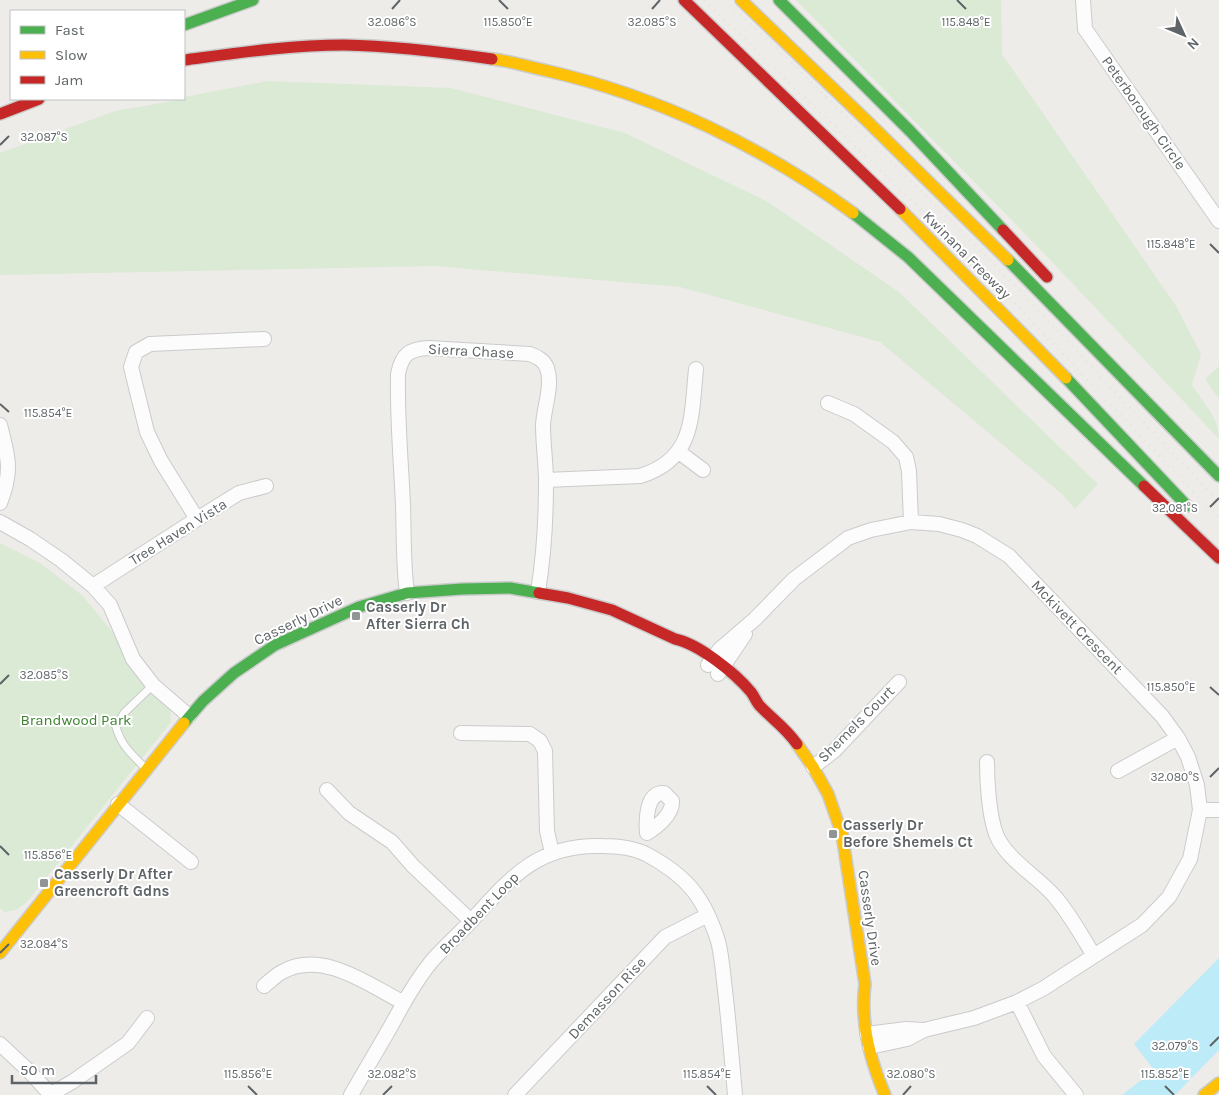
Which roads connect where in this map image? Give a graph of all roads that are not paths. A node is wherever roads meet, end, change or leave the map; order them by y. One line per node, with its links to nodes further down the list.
1 (253, 0): 6 (main road)
2 (684, 0): 24 (main road, Kwinana Freeway)
3 (741, 0): 20 (main road, Kwinana Freeway)
4 (779, 0): 11 (main road)
5 (1083, 0): 10 (street, Peterborough Circle)
6 (185, 24)
7 (185, 60): 28 (main road)
8 (36, 100): 9 (main road)
9 (0, 114)
10 (1219, 221)
11 (1054, 284)
12 (264, 339): 25 (street)
13 (696, 369): 17 (street)
14 (1140, 379): 18 (main road)
15 (828, 403): 27 (street)
16 (0, 425): 23 (street)
17 (678, 452): 19 (street); 21 (street)
18 (1219, 468)
19 (704, 470)
20 (1219, 476)
21 (546, 480): 30 (street, Sierra Chase); 31 (street, Sierra Chase)
22 (266, 486): 25 (street, Tree Haven Vista)
23 (0, 503)
24 (1192, 512)
25 (197, 519): 29 (street, Tree Haven Vista)
26 (0, 522): 29 (street)
27 (911, 522): 32 (street, Mckivett Crescent); 37 (street, Mckivett Crescent)
28 (1219, 558)
29 (92, 586): 34 (street)
30 (538, 592): 31 (main road, Casserly Drive); 32 (main road, Casserly Drive)
31 (407, 593): 35 (main road, Casserly Drive)
32 (715, 666): 39 (main road, Casserly Drive)
33 (899, 682): 39 (street, Shemels Court)
34 (153, 685): 35 (street); 40 (lane)
35 (189, 716): 40 (main road, Casserly Drive)
36 (461, 733): 48 (street)
37 (1178, 738): 41 (street); 44 (street, Mckivett Crescent)
38 (987, 762): 54 (street)
39 (814, 767): 59 (main road, Casserly Drive)
40 (146, 768): 43 (main road, Casserly Drive)
41 (1118, 771)
42 (327, 790): 51 (street)
43 (118, 804): 49 (street); 52 (main road, Casserly Drive)
44 (1200, 810): 45 (street); 54 (street, Mckivett Crescent)
45 (1219, 810)
46 (647, 833): 47 (street)
47 (640, 851): 48 (street, Broadbent Loop); 50 (street, Broadbent Loop)
48 (552, 853): 51 (street, Broadbent Loop)
49 (191, 862)
50 (708, 915): 64 (street, Demasson Rise); 65 (street, Broadbent Loop)
51 (471, 921): 57 (street, Broadbent Loop)
52 (5, 936): 53 (main road, Casserly Drive)
53 (0, 953)
54 (1094, 956): 56 (street, Mckivett Crescent)
55 (264, 986): 57 (street)
56 (1017, 1002): 59 (street, Mckivett Crescent); 68 (street)
57 (404, 1003): 63 (street, Broadbent Loop)
58 (147, 1018): 62 (street)
59 (873, 1040): 66 (main road, Casserly Drive); 67 (main road, Casserly Drive)
60 (0, 1045): 62 (street)
61 (1219, 1083): 69 (main road)
62 (51, 1094)
63 (351, 1095)
64 (515, 1095)
65 (735, 1095)
66 (885, 1095)
67 (897, 1095)
68 (1076, 1095)
69 (1204, 1095)

